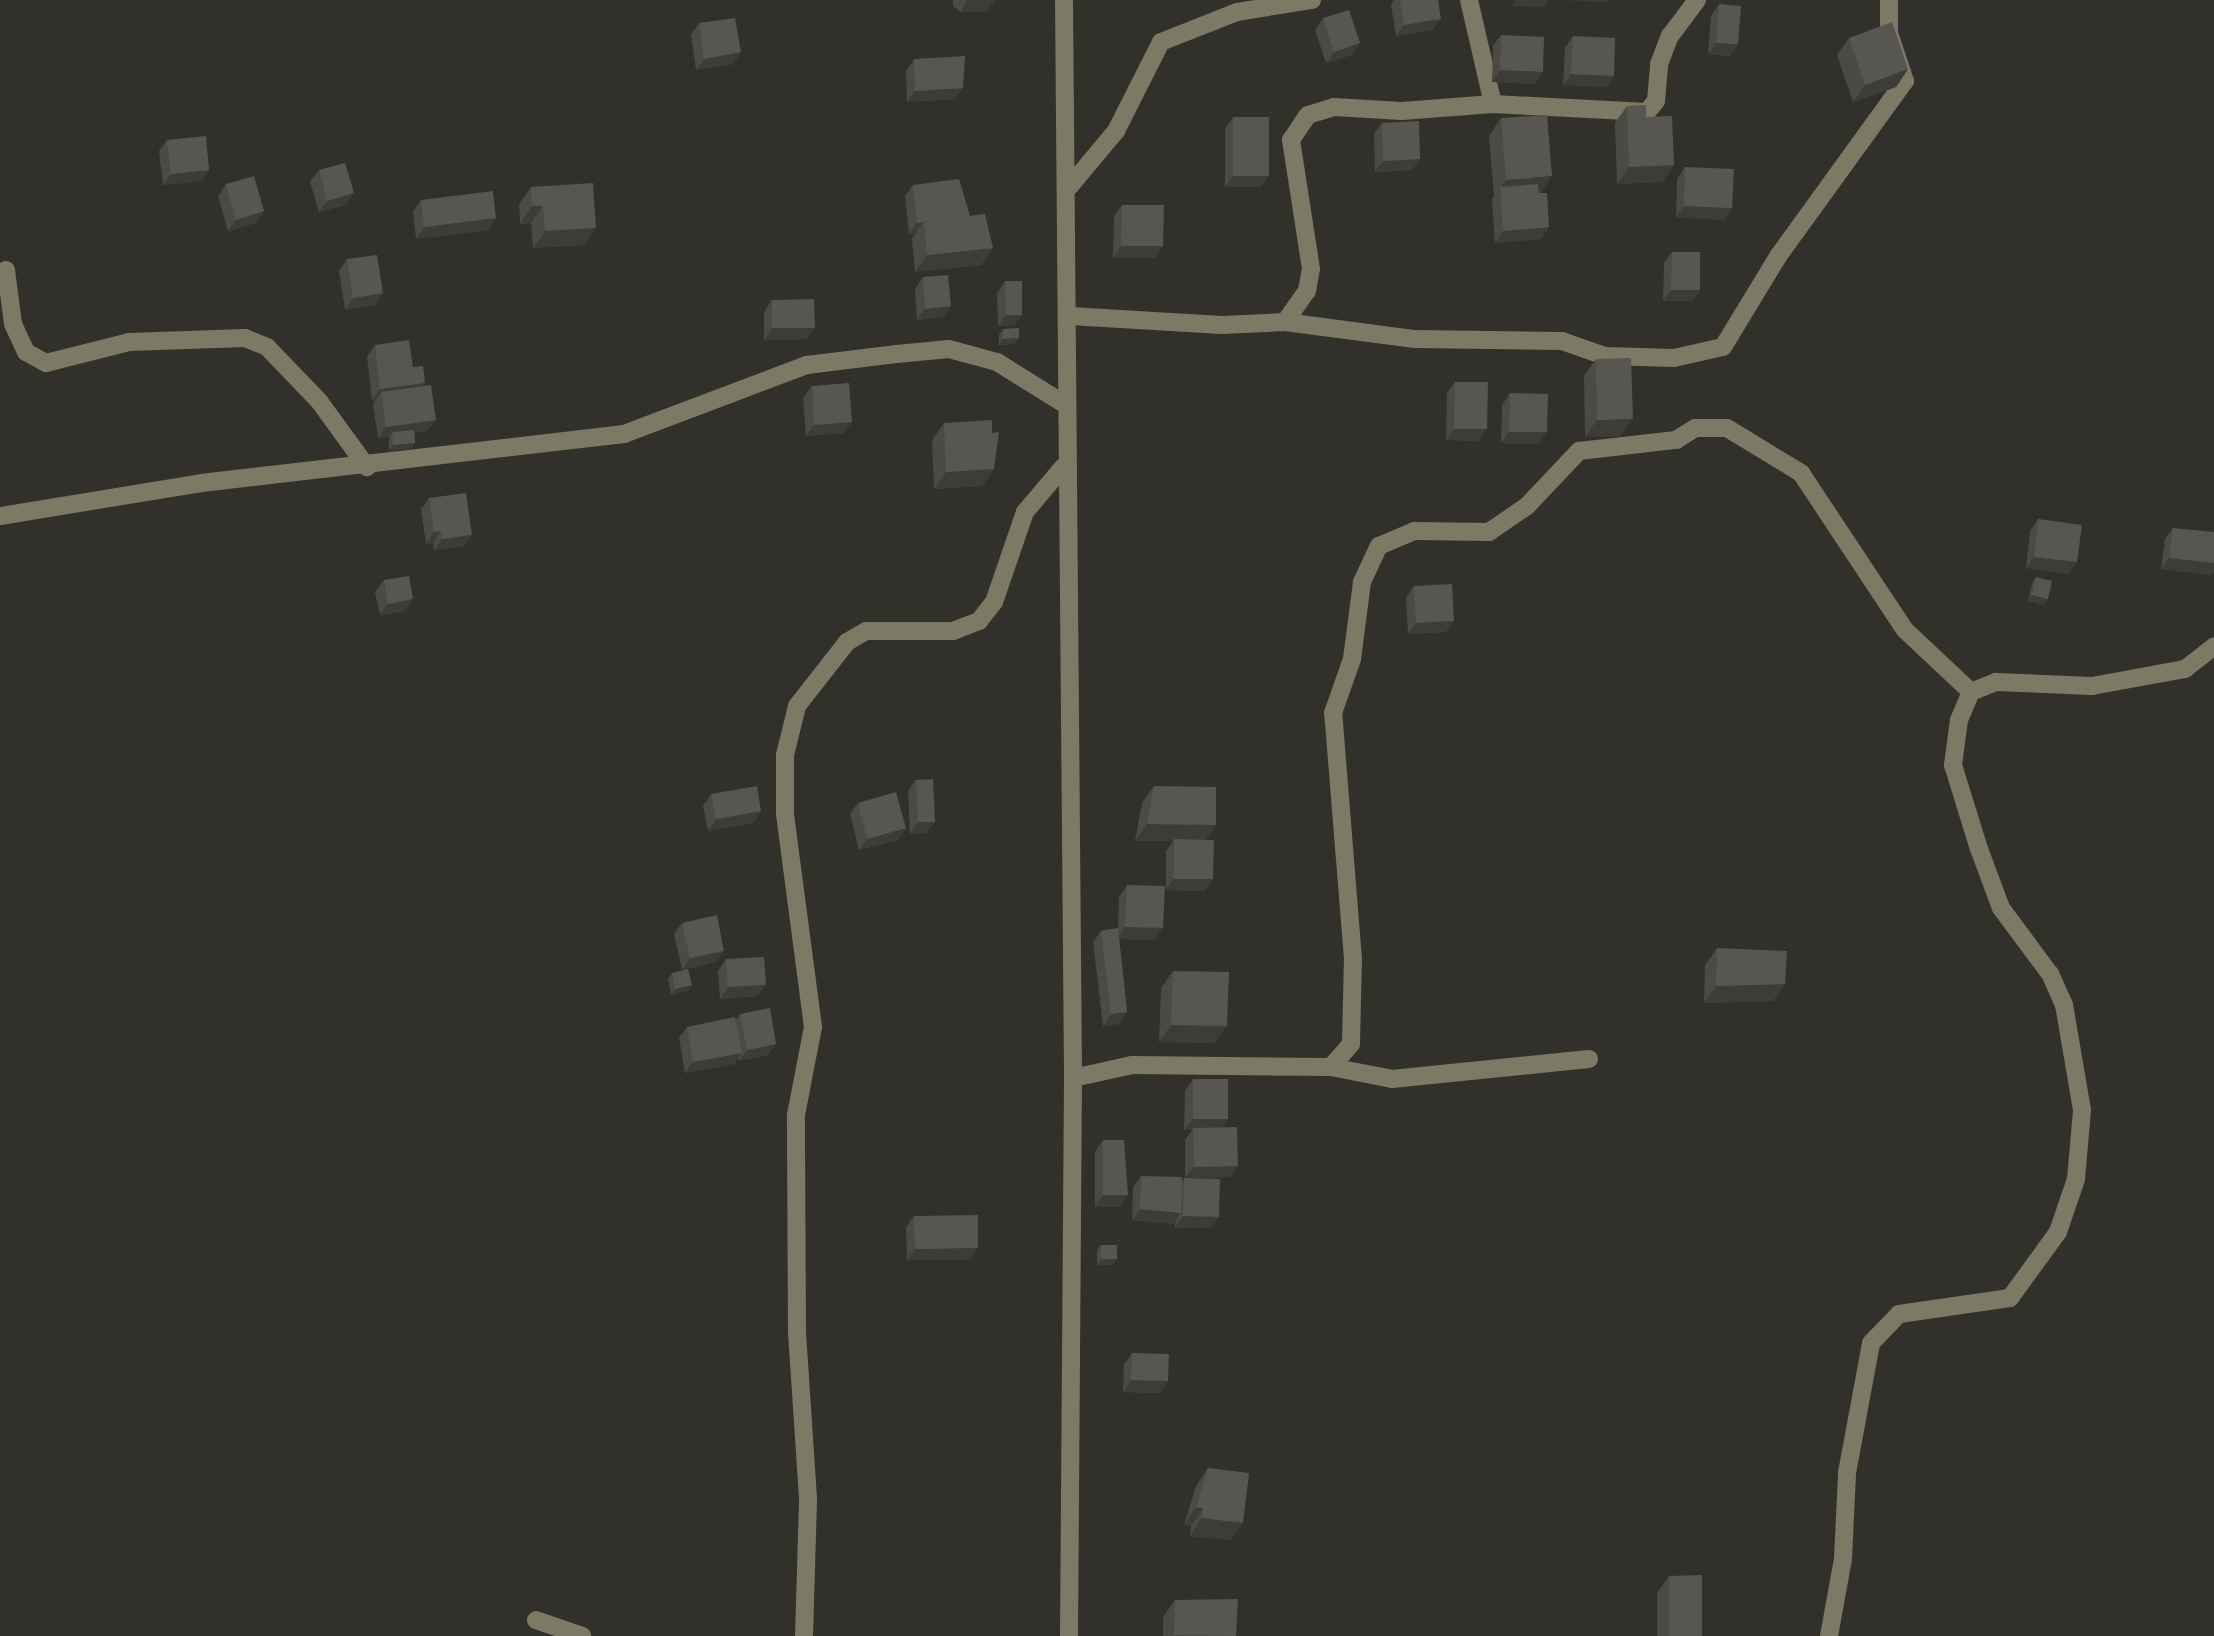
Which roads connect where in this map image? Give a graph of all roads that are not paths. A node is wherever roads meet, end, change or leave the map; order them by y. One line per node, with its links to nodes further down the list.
1 (1063, 0): 7 (street)
2 (1312, 0): 7 (street)
3 (1469, 0): 6 (street)
4 (1697, 0): 6 (street)
5 (1889, 0): 10 (street)
6 (1493, 104): 10 (street)
7 (1070, 186): 9 (street)
8 (6, 270): 12 (street)
9 (1070, 316): 10 (street); 11 (street)
10 (1285, 322)
11 (1066, 405): 12 (street); 13 (street)
12 (367, 467): 14 (street)
13 (1063, 467): 19 (street); 22 (street)
14 (0, 516)
15 (2214, 646): 16 (street)
16 (1971, 692): 18 (street); 24 (street)
17 (1589, 1059): 18 (street)
18 (1331, 1067): 19 (street)
19 (1073, 1078): 23 (street)
20 (536, 1620): 21 (street)
21 (582, 1636)
22 (804, 1636)
23 (1069, 1636)
24 (1829, 1636)

